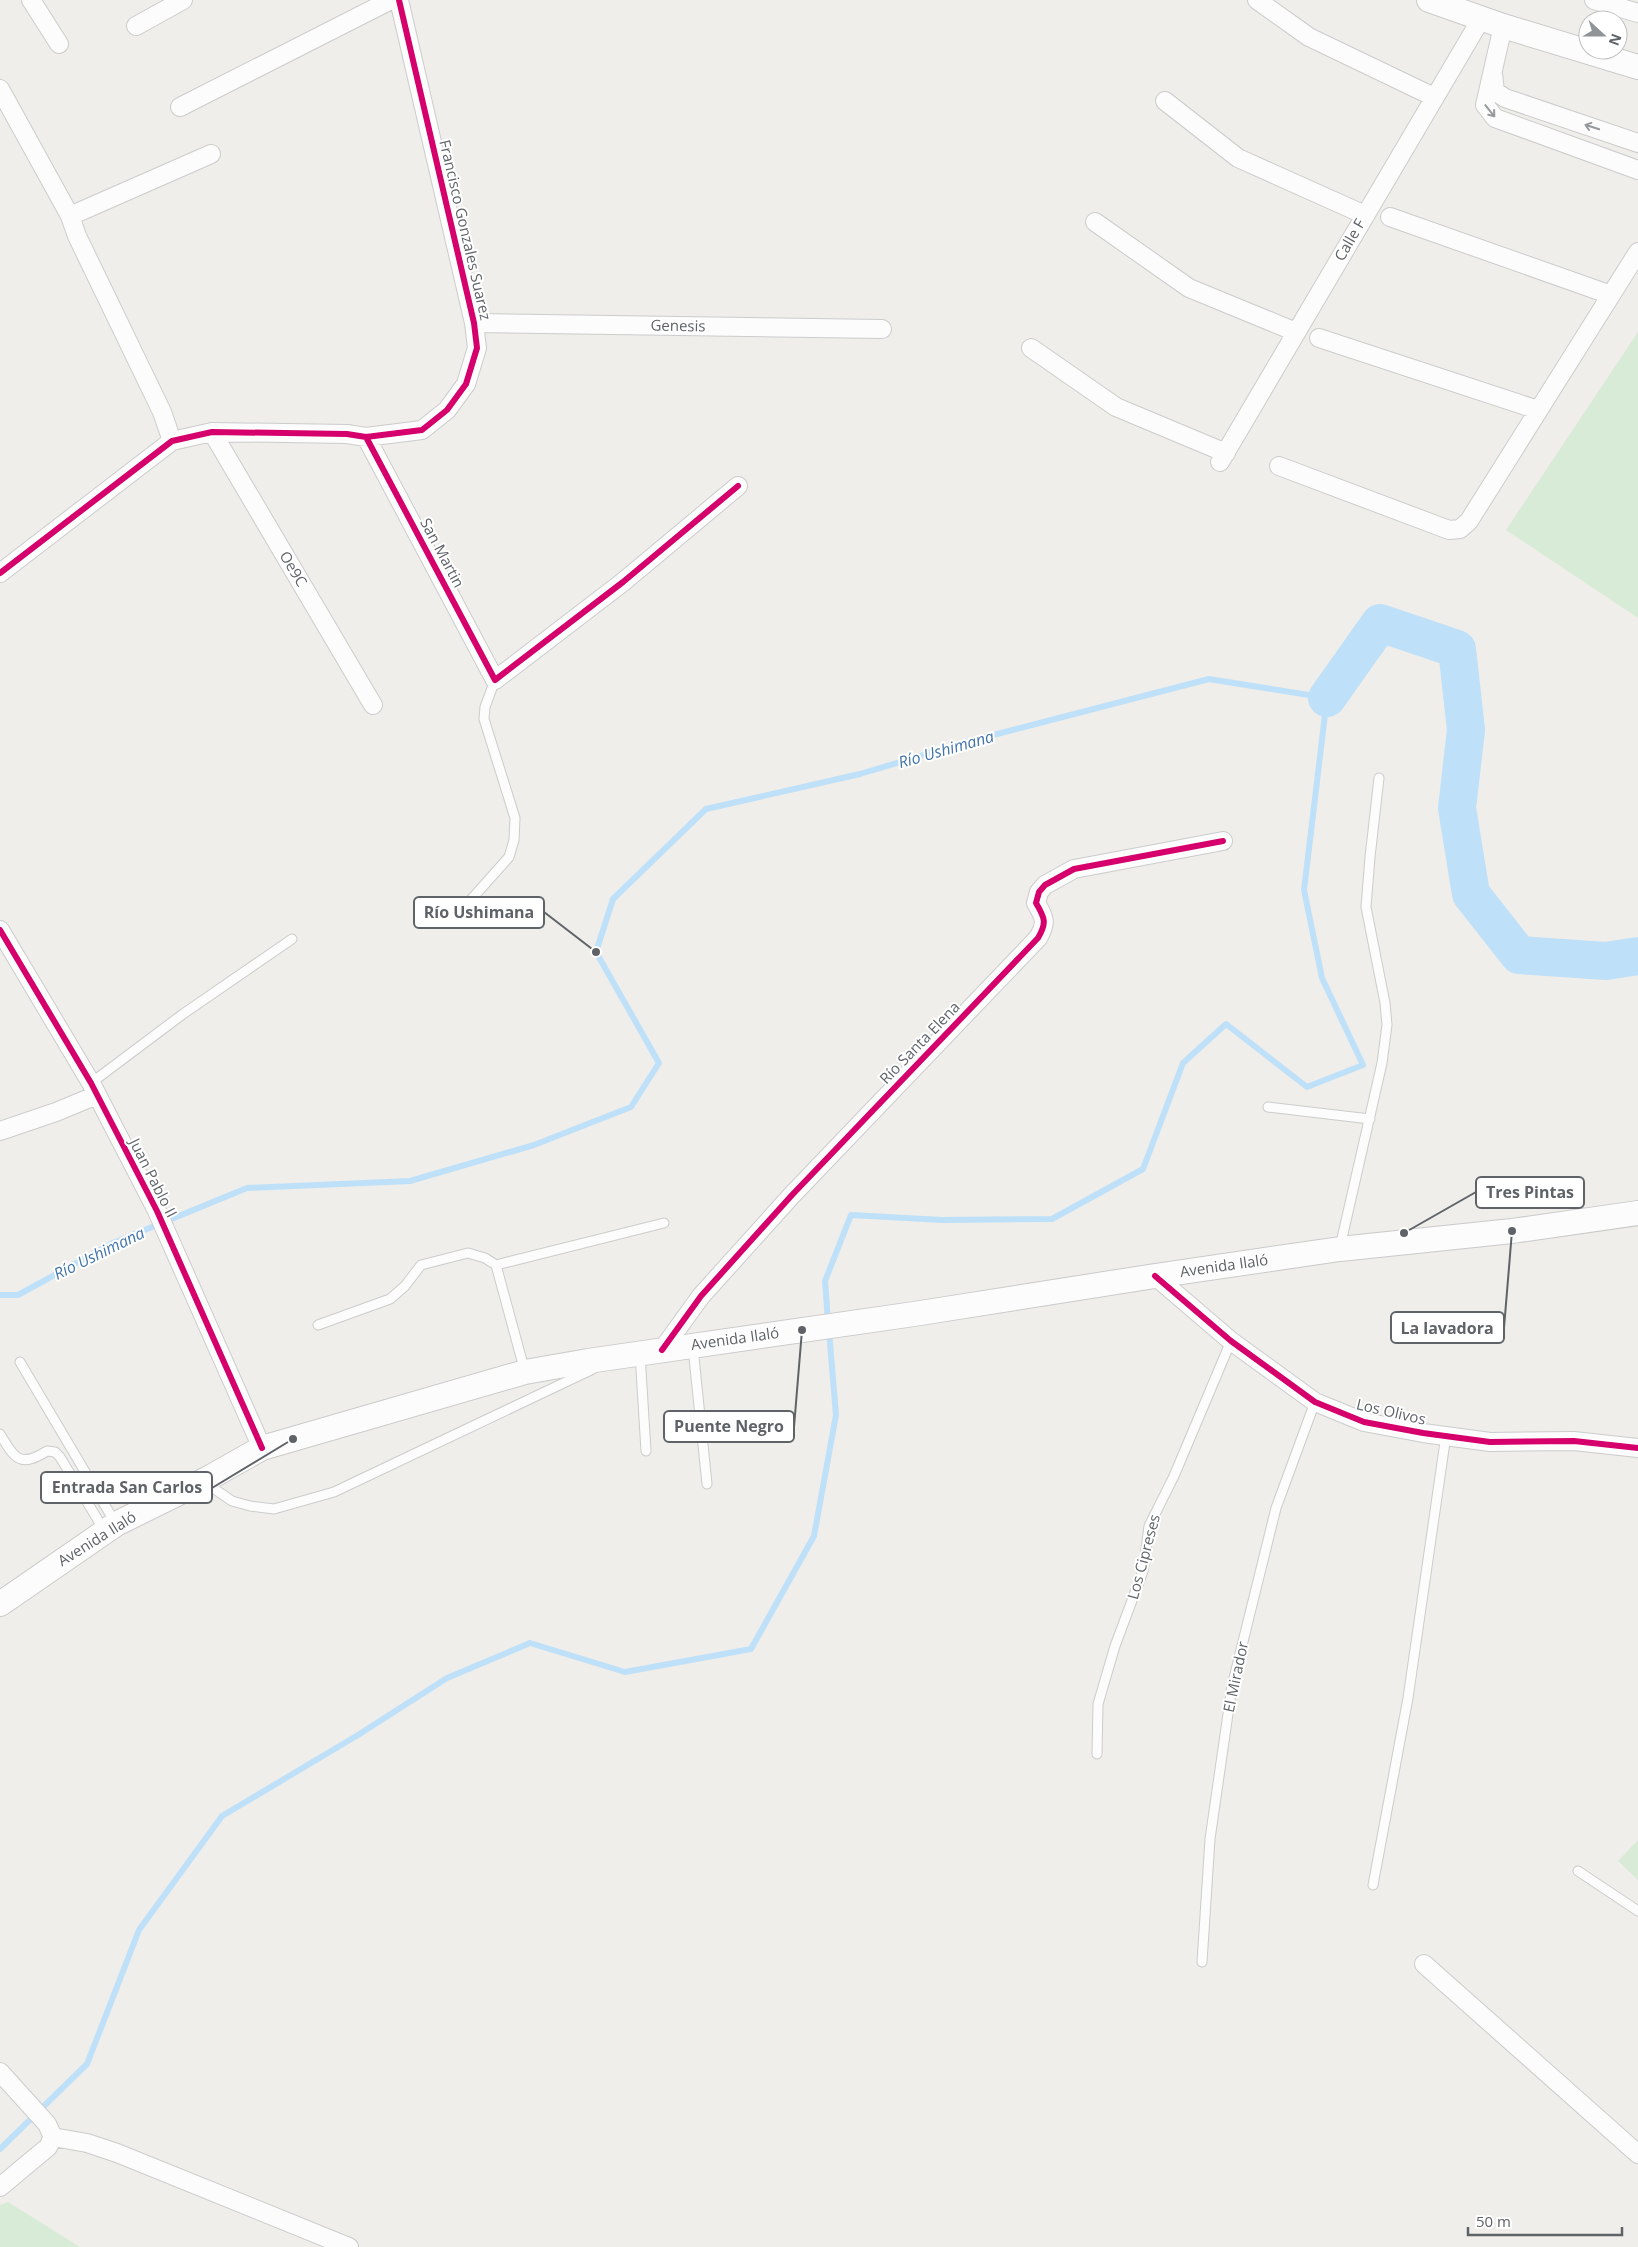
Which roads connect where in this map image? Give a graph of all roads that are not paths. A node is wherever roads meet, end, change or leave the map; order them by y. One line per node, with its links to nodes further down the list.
1 (31, 0): 11 (street)
2 (182, 0): 10 (street)
3 (391, 0): 17 (street)
4 (399, 0): 27 (street, Francisco Gonzales Suarez)
5 (1257, 0): 15 (street)
6 (1429, 0): 9 (main road)
7 (1594, 0): 8 (street)
8 (1638, 13)
9 (1492, 22): 12 (street); 13 (main road); 15 (street, Calle F)
10 (136, 26)
11 (59, 44)
12 (1492, 65): 18 (street, one-way to 12); 20 (street, one-way to 20)
13 (1638, 67)
14 (0, 89): 22 (street)
15 (1434, 97): 21 (street, Calle F)
16 (1165, 101): 21 (street)
17 (180, 107)
18 (1638, 143)
19 (210, 154): 22 (street)
20 (1638, 170)
21 (1365, 215): 29 (street, Calle F)
22 (70, 216): 35 (street)
23 (1390, 217): 26 (street)
24 (1095, 222): 29 (street)
25 (1638, 252): 26 (street)
26 (1611, 295): 32 (street)
27 (474, 323): 28 (street, Genesis); 34 (street, Francisco Gonzales Suarez)
28 (882, 329)
29 (1296, 332): 31 (street, Calle F)
30 (1319, 338): 32 (street)
31 (1031, 348)
32 (1538, 410): 36 (street)
33 (212, 432): 34 (street, Francisco Gonzales Suarez); 35 (street, Francisco Gonzales Suarez); 40 (street, Oe9C)
34 (366, 437): 39 (street, San Martin)
35 (172, 441): 38 (street, Francisco Gonzales Suarez)
36 (1279, 466)
37 (738, 486): 39 (street)
38 (0, 573)
39 (495, 680): 43 (lane)
40 (373, 705)
41 (1379, 778): 48 (lane)
42 (1223, 841): 58 (street, Río Santa Elena)
43 (460, 912)
44 (0, 930): 46 (street, Juan Pablo II)
45 (292, 939): 46 (lane)
46 (94, 1089): 49 (street); 64 (street, Juan Pablo II)
47 (1268, 1107): 48 (lane)
48 (1370, 1119): 52 (lane)
49 (0, 1131)
50 (1638, 1213): 52 (main road, Avenida Ilaló)
51 (664, 1223): 53 (lane)
52 (1340, 1249): 54 (main road, Avenida Ilaló)
53 (496, 1265): 55 (lane); 60 (lane)
54 (1155, 1276): 56 (street, Los Olivos); 57 (main road, Avenida Ilaló)
55 (318, 1326)
56 (1231, 1341): 61 (street, Los Olivos); 71 (lane, Los Cipreses)
57 (692, 1346): 58 (main road, Avenida Ilaló); 68 (lane)
58 (641, 1353): 60 (main road, Avenida Ilaló); 66 (lane); 67 (lane)
59 (20, 1362): 69 (lane)
60 (526, 1372): 64 (main road, Avenida Ilaló)
61 (1315, 1402): 63 (street, Los Olivos); 75 (lane, El Mirador)
62 (0, 1434): 69 (lane)
63 (1446, 1435): 65 (street, Los Olivos); 73 (lane)
64 (262, 1448): 67 (main road, Avenida Ilaló)
65 (1638, 1448)
66 (646, 1451)
67 (207, 1479): 69 (main road, Avenida Ilaló)
68 (707, 1484)
69 (110, 1528): 70 (main road, Avenida Ilaló)
70 (0, 1604)
71 (1097, 1754)
72 (1578, 1871): 74 (lane)
73 (1373, 1885)
74 (1638, 1911)
75 (1202, 1962)
76 (1424, 1964): 79 (street)
77 (5, 2078): 78 (street)
78 (50, 2130): 80 (street); 81 (street)
79 (1638, 2154)
80 (0, 2187)
81 (349, 2247)

